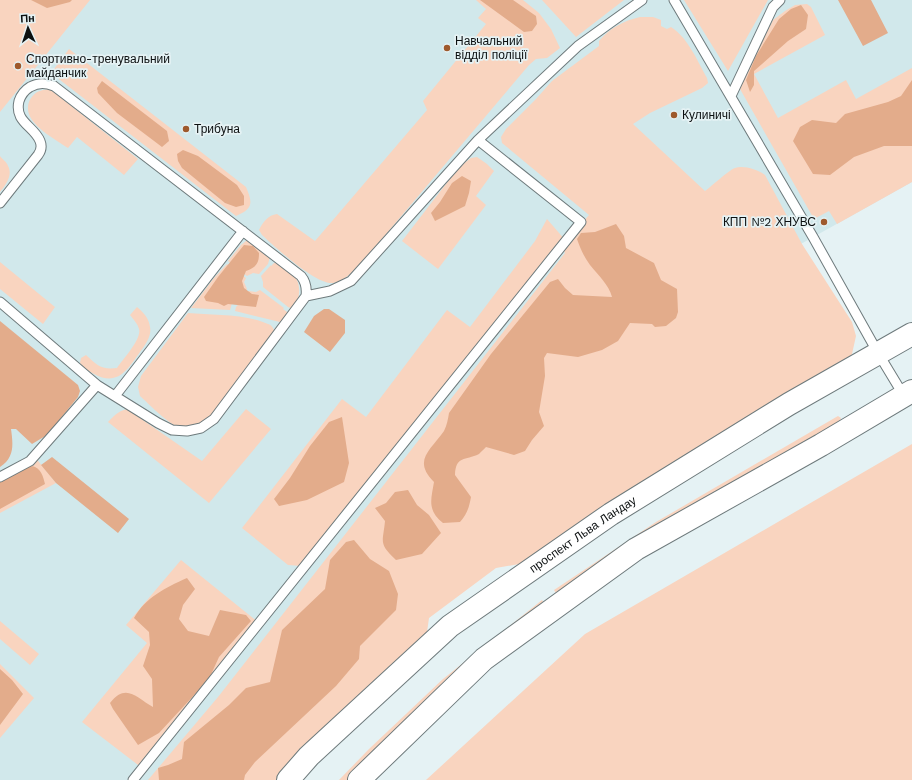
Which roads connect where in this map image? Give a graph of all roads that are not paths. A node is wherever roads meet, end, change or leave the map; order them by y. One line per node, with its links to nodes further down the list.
1 (642, 0): 5 (lane)
2 (674, 0): 4 (lane)
3 (780, 0): 4 (lane)
4 (731, 96): 11 (lane)
5 (478, 140): 8 (lane); 16 (lane)
6 (0, 203): 7 (lane)
7 (243, 231): 8 (lane); 14 (lane)
8 (306, 296): 14 (lane)
9 (0, 302): 12 (lane)
10 (912, 334): 11 (main road, проспект Льва Ландау)
11 (878, 354): 13 (lane); 17 (main road, проспект Льва Ландау)
12 (97, 385): 14 (lane); 15 (lane)
13 (908, 394): 18 (main road)
14 (115, 396)
15 (0, 477)
16 (133, 780)
17 (288, 780)
18 (359, 780)

